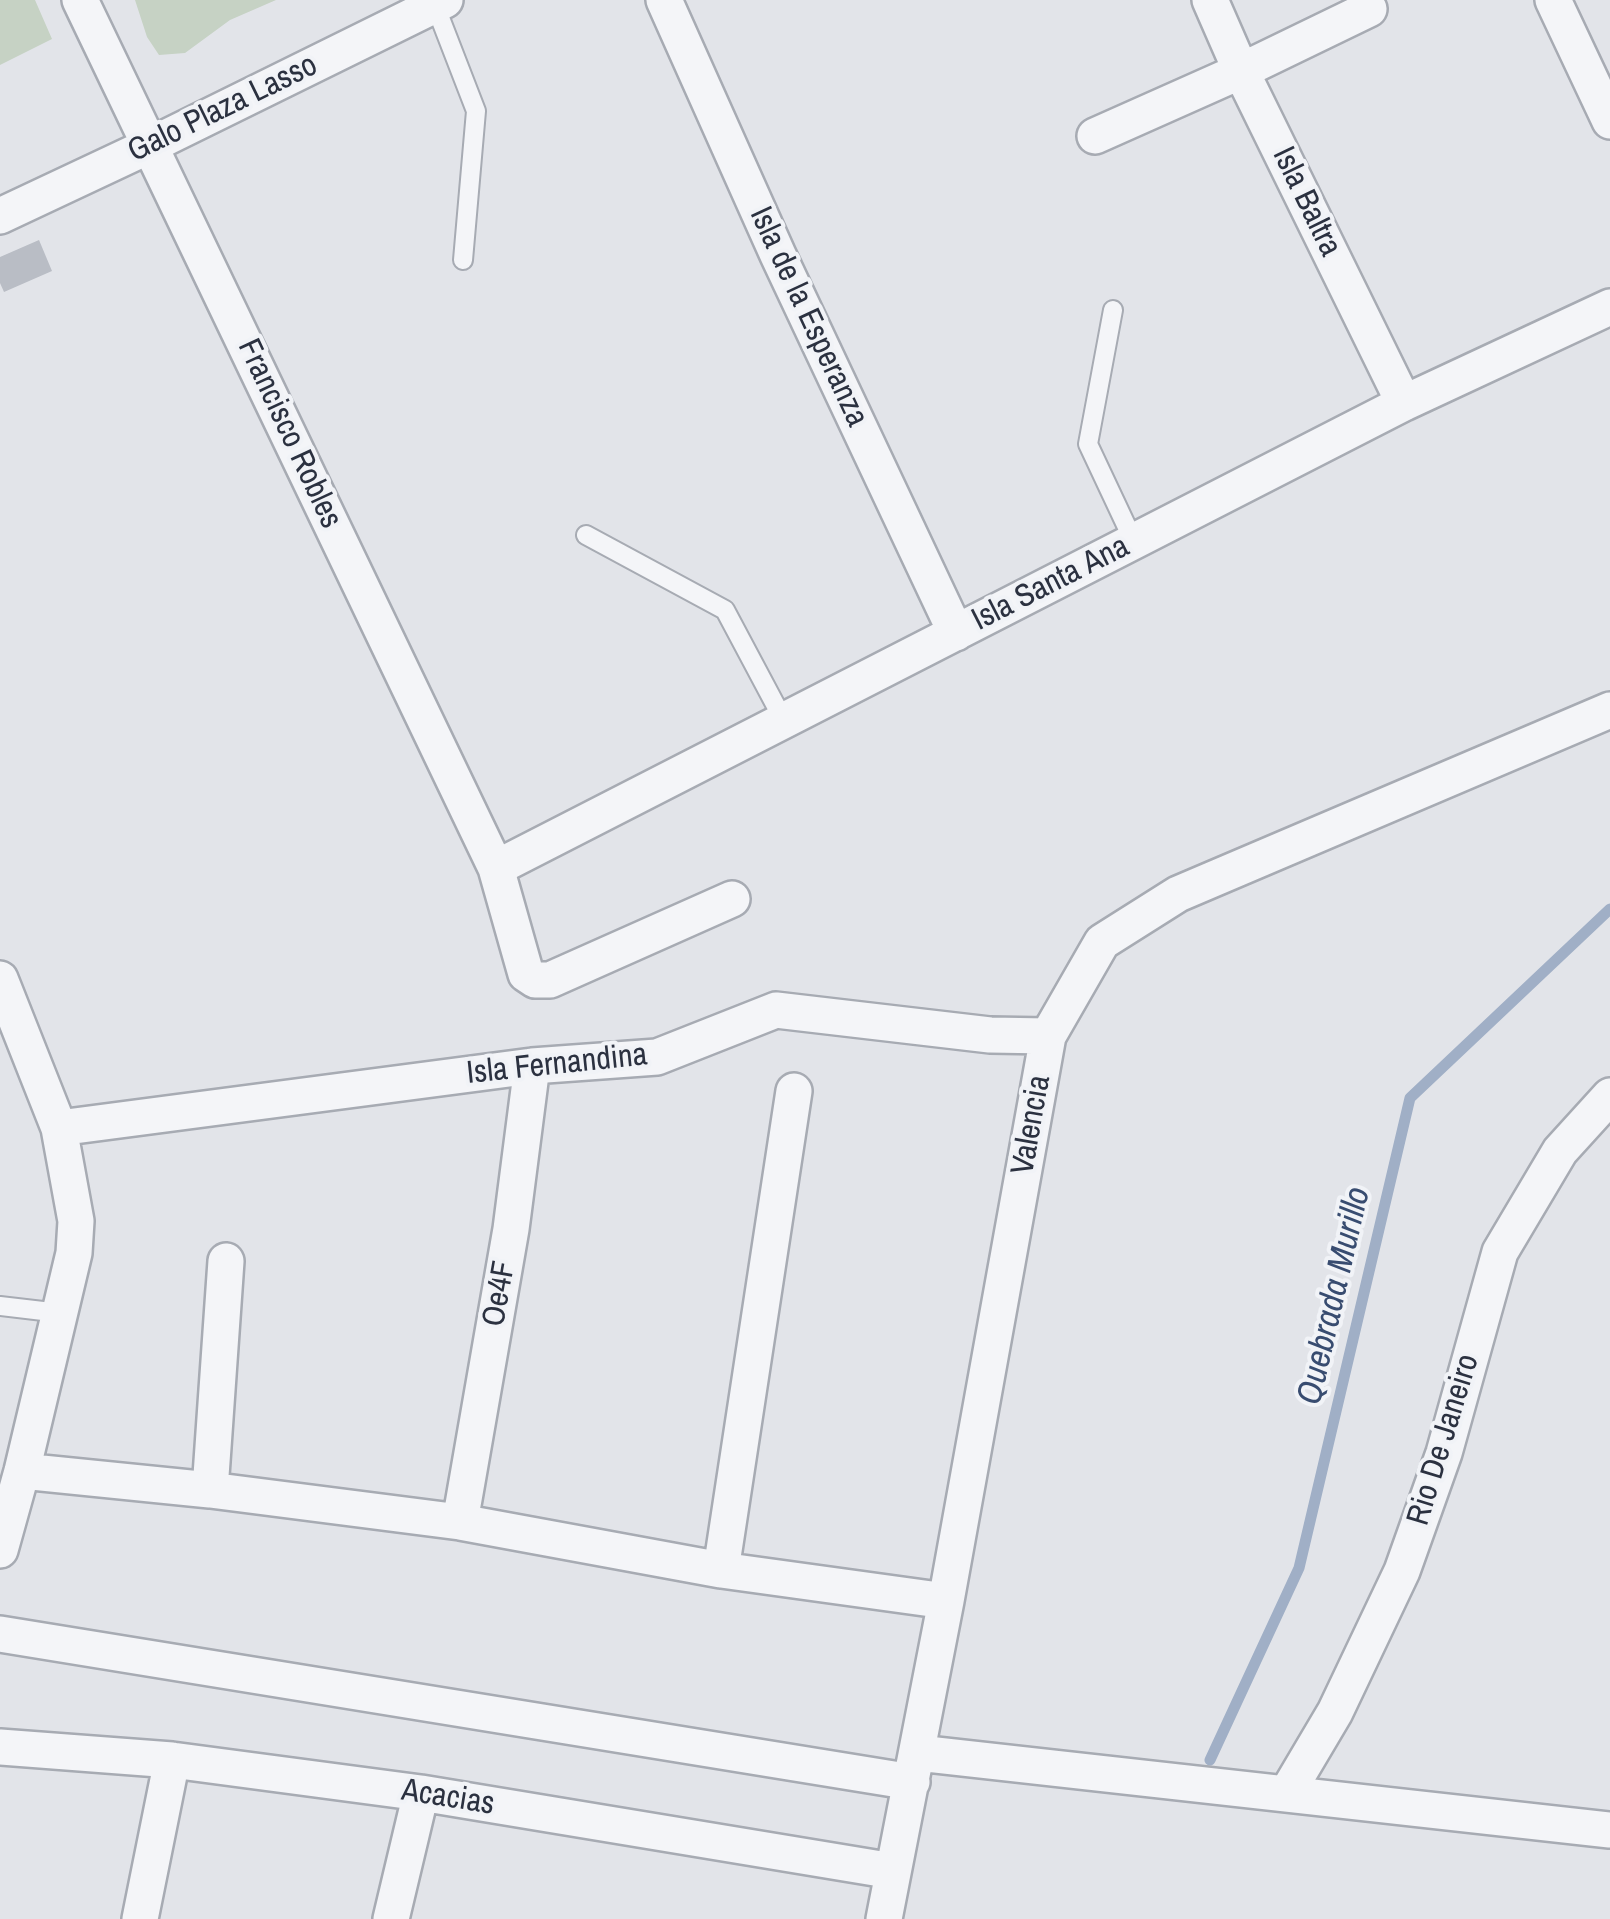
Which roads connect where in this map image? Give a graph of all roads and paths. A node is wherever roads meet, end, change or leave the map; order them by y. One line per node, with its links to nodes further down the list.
1 (80, 0): 10 (street, Francisco Robles)
2 (664, 0): 18 (street, Isla de la Esperanza)
3 (1210, 0): 7 (street, Isla Baltra)
4 (1553, 0): 8 (street)
5 (440, 2): 10 (street, Galo Plaza Lasso); 12 (lane)
6 (1369, 10): 7 (street)
7 (1241, 71): 9 (street); 15 (street, Isla Baltra)
8 (1608, 110)
9 (1095, 136)
10 (151, 145): 11 (street, Galo Plaza Lasso); 21 (street, Francisco Robles)
11 (0, 216)
12 (464, 260)
13 (1610, 307): 15 (street, Isla Santa Ana)
14 (1112, 310): 17 (lane)
15 (1404, 403): 17 (street, Isla Santa Ana)
16 (586, 535): 20 (lane)
17 (1134, 542): 18 (street, Isla Santa Ana)
18 (956, 633): 20 (street, Isla Santa Ana)
19 (1610, 710): 24 (street, Valencia)
20 (784, 720): 21 (street, Isla Santa Ana)
21 (496, 868): 22 (street, Francisco Robles)
22 (732, 898)
23 (0, 979): 28 (street)
24 (1048, 1036): 25 (street, Isla Fernandina); 37 (street, Valencia)
25 (532, 1066): 28 (street, Isla Fernandina); 34 (street, Oe4F)
26 (794, 1091): 36 (street)
27 (1610, 1096): 43 (street, Rio De Janeiro)
28 (59, 1128): 31 (street)
29 (226, 1260): 33 (street)
30 (0, 1306): 31 (lane)
31 (60, 1312): 32 (street)
32 (22, 1470): 33 (street); 35 (street)
33 (210, 1490): 34 (street)
34 (460, 1522): 36 (street)
35 (0, 1550)
36 (721, 1570): 37 (street)
37 (946, 1602): 41 (street, Valencia)
38 (0, 1634): 41 (street)
39 (0, 1747): 40 (street, Acacias)
40 (172, 1760): 42 (street, Acacias); 46 (street)
41 (915, 1767): 43 (street); 45 (street, Valencia)
42 (421, 1793): 45 (street, Acacias); 47 (street)
43 (1287, 1793): 44 (street)
44 (1610, 1830)
45 (893, 1871): 48 (street, Valencia)
46 (140, 1919)
47 (391, 1919)
48 (884, 1919)

